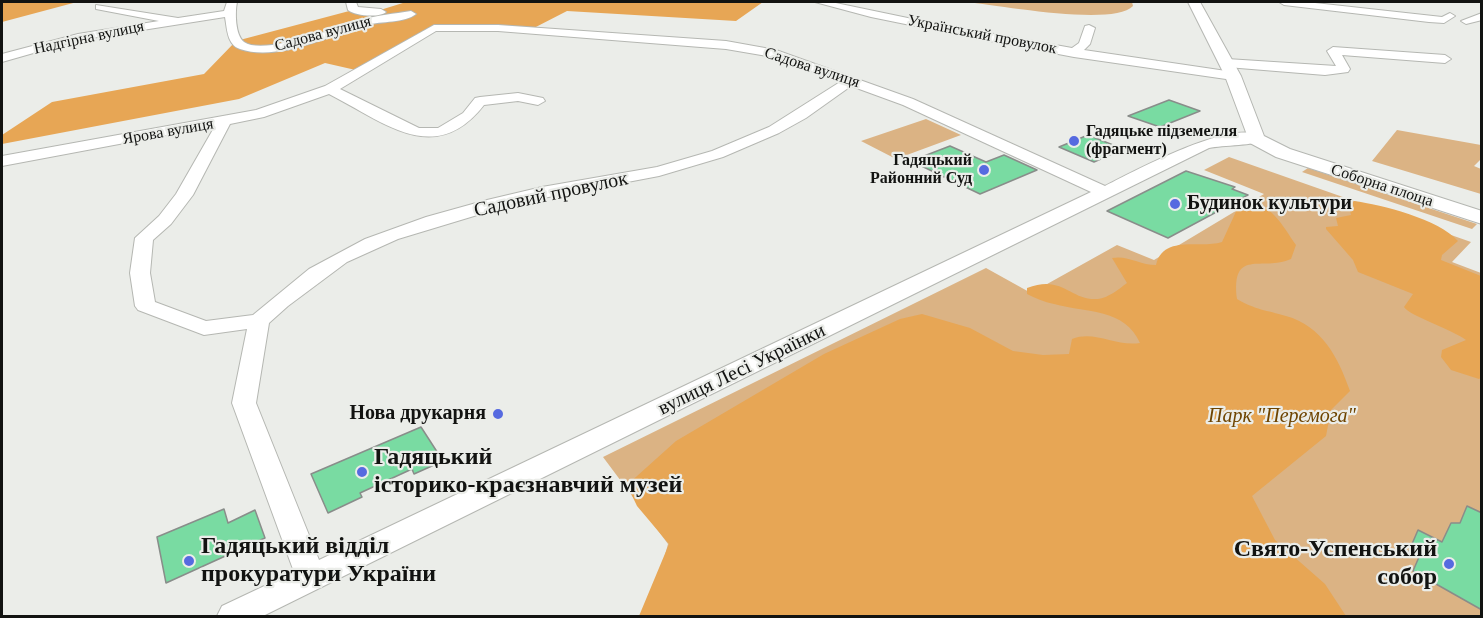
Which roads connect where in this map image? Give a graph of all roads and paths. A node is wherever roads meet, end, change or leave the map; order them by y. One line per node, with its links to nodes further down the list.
1 (820, 2): 13 (street, Український провулок)
2 (1194, 2): 16 (street)
3 (1284, 2): 7 (street)
4 (352, 6): 9 (street, Садова вулиця)
5 (100, 7): 10 (street, Надгірна вулиця)
6 (231, 7): 9 (street, Садова вулиця); 10 (street, Надгірна вулиця)
7 (1450, 16)
8 (1482, 16): 11 (street)
9 (423, 18): 17 (street, Садова вулиця); 18 (street, Ярова вулиця)
10 (178, 21): 14 (street, Надгірна вулиця)
11 (1466, 21)
12 (1089, 28): 13 (street, Український провулок)
13 (1074, 53): 16 (street, Український провулок)
14 (2, 58)
15 (1444, 59): 16 (street, Український провулок)
16 (1230, 69): 21 (street)
17 (850, 80): 23 (street, Садова вулиця); 25 (street, Садовий провулок)
18 (330, 89): 19 (street); 20 (street, Ярова вулиця)
19 (538, 101)
20 (223, 123): 22 (street, Ярова вулиця); 25 (street)
21 (1256, 140): 23 (street, вулиця Лесі Українки); 24 (street, Соборна площа)
22 (2, 161)
23 (1105, 192): 26 (street, вулиця Лесі Українки)
24 (1482, 218)
25 (259, 321): 26 (street)
26 (312, 579): 27 (street, вулиця Лесі Українки)
27 (232, 616)

